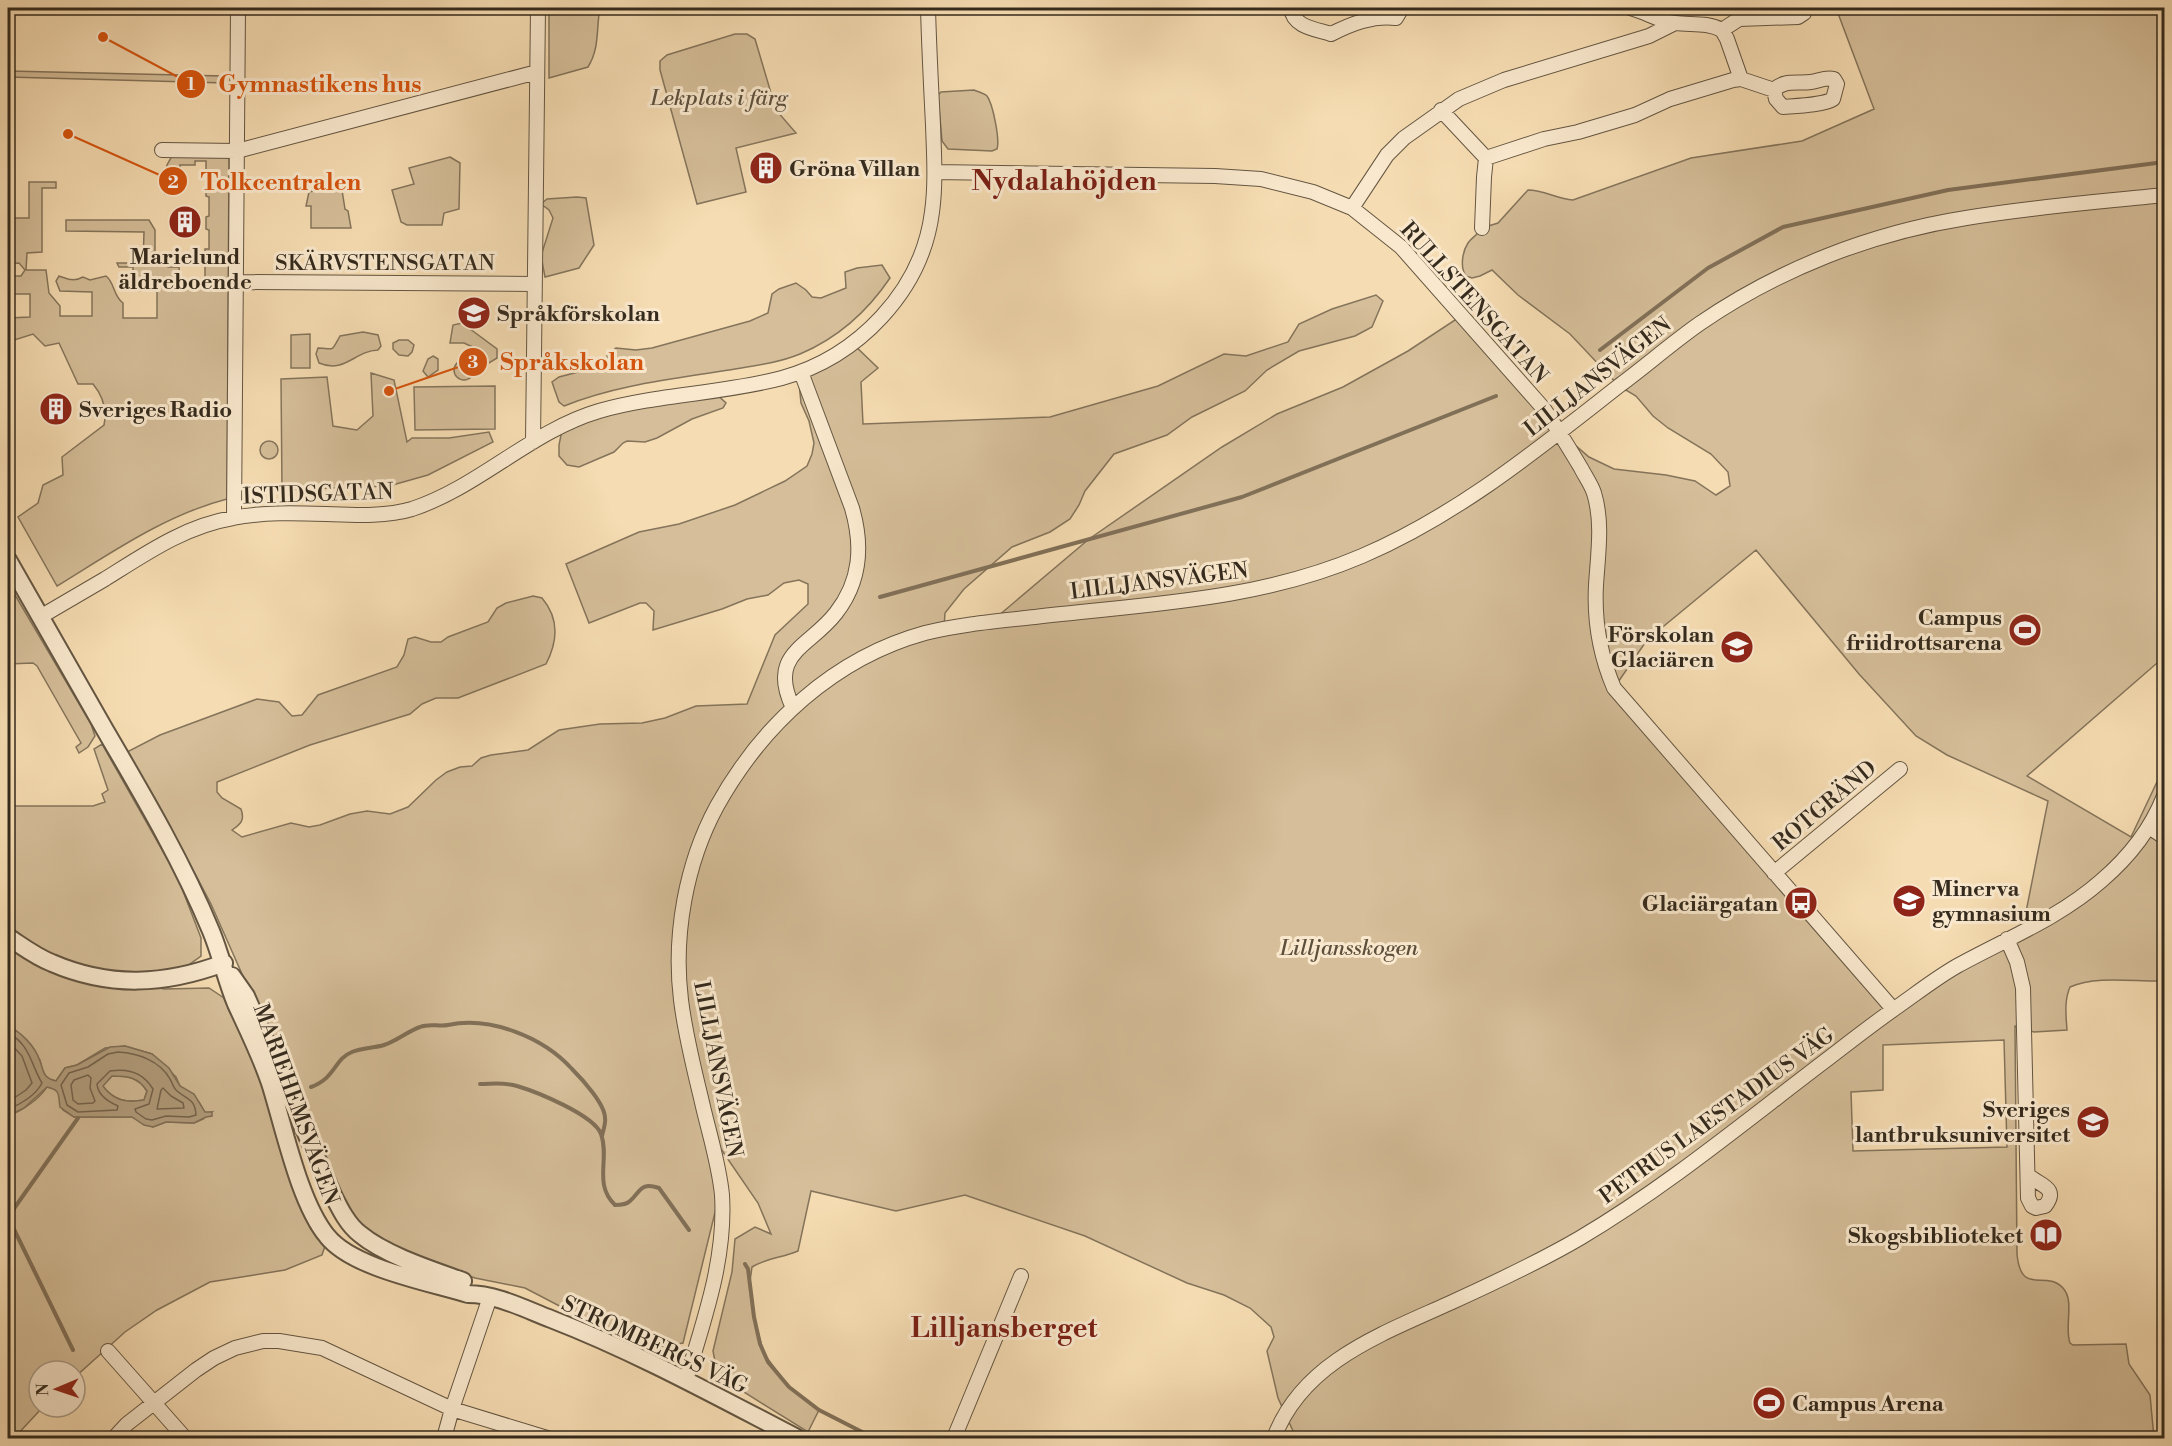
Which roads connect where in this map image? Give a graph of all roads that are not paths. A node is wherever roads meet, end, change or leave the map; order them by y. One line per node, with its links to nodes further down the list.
1 (238, 8): 16 (street)
2 (538, 8): 11 (street)
3 (928, 8): 18 (street, ISTIDSGATAN)
4 (1291, 8): 5 (street)
5 (1402, 8)
6 (1630, 8): 9 (street)
7 (1803, 8): 8 (street)
8 (1740, 13): 10 (street)
9 (1675, 23): 10 (street); 14 (street)
10 (1722, 30): 12 (street)
11 (537, 72): 16 (street); 23 (street)
12 (1741, 79): 13 (street); 17 (street)
13 (1774, 90)
14 (1441, 110): 17 (street); 20 (street)
15 (162, 150): 16 (street)
16 (237, 151): 22 (street)
17 (1486, 158): 21 (street)
18 (935, 172): 20 (street, RULLSTENSGATAN); 24 (street, ISTIDSGATAN)
19 (2164, 195): 25 (street, LILLJANSVÄGEN)
20 (1352, 208): 25 (street, RULLSTENSGATAN)
21 (1482, 228)
22 (236, 282): 23 (street, SKÄRVSTENSGATAN); 27 (street)
23 (534, 284): 26 (street)
24 (801, 372): 26 (street, ISTIDSGATAN); 30 (street)
25 (1560, 432): 30 (street, LILLJANSVÄGEN); 35 (street)
26 (533, 442): 27 (street, ISTIDSGATAN)
27 (234, 517): 29 (street, ISTIDSGATAN)
28 (8, 560): 29 (street, MARIEHEMSVÄGEN)
29 (40, 616): 38 (street, MARIEHEMSVÄGEN)
30 (793, 708): 44 (street, LILLJANSVÄGEN)
31 (1900, 769): 35 (street, ROTGRÄND)
32 (2164, 796): 33 (street, PETRUS LAESTADIUS VÄG)
33 (2149, 827): 34 (street); 37 (street, PETRUS LAESTADIUS VÄG)
34 (2164, 837)
35 (1774, 873): 39 (street)
36 (8, 937): 38 (street)
37 (2007, 939): 39 (street, PETRUS LAESTADIUS VÄG); 40 (street)
38 (224, 963): 42 (street, MARIEHEMSVÄGEN); 42 (street, MARIEHEMSVÄGEN)
39 (1893, 1009): 53 (street, PETRUS LAESTADIUS VÄG)
40 (2028, 1175)
41 (1021, 1276): 52 (street)
42 (485, 1295): 44 (street, STROMBERGS VÄG); 46 (street)
43 (108, 1351): 45 (street)
44 (686, 1380): 51 (street, STROMBERGS VÄG)
45 (154, 1403): 46 (street); 47 (street); 48 (street)
46 (452, 1409): 49 (street); 50 (street)
47 (114, 1438)
48 (185, 1438)
49 (444, 1438)
50 (548, 1438)
51 (797, 1438)
52 (954, 1438)
53 (1274, 1438)

